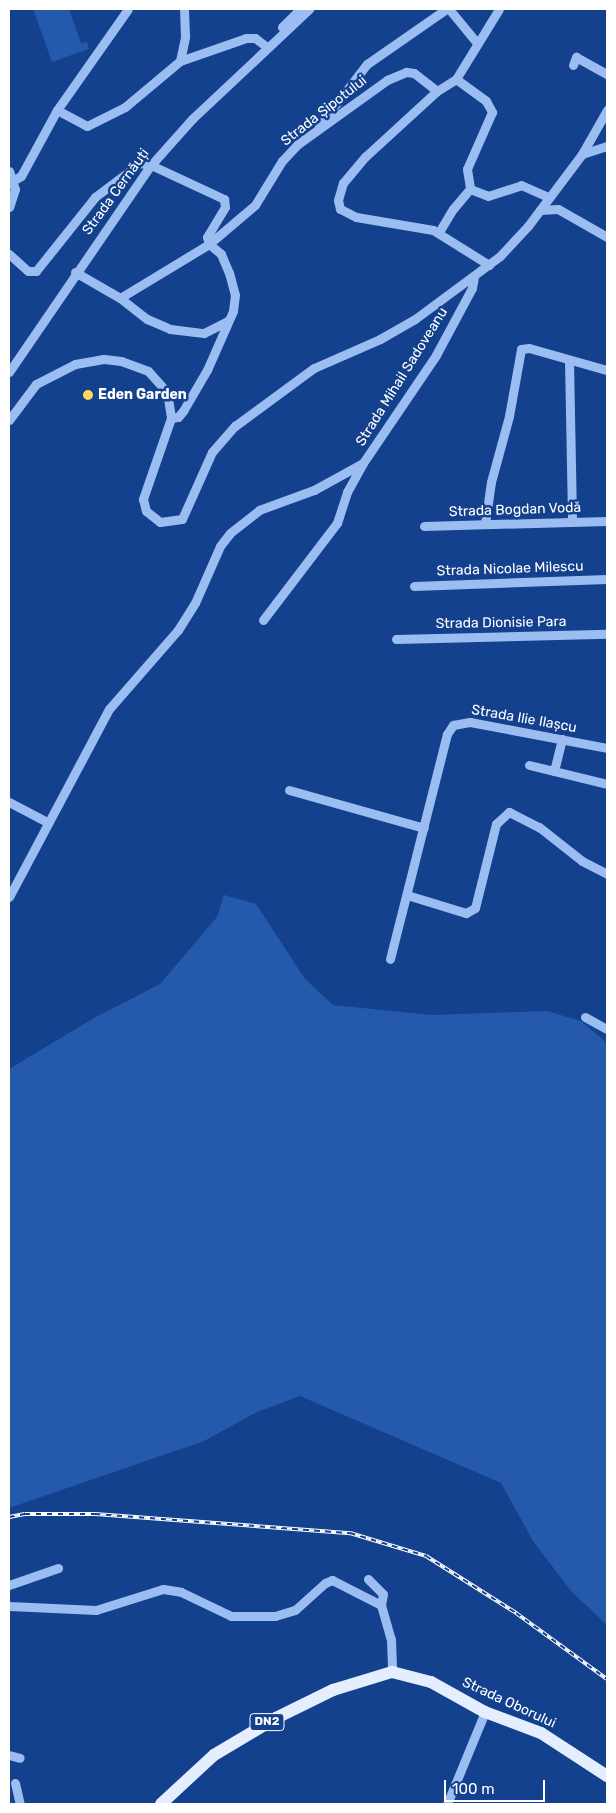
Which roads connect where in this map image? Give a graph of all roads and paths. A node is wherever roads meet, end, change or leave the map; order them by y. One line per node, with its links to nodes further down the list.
1 (128, 9): 14 (street)
2 (300, 9): 8 (street, Strada Cernăuți)
3 (310, 9): 8 (street, Strada Cernăuți)
4 (448, 9): 7 (street); 16 (street)
5 (499, 9): 7 (street)
6 (184, 10): 9 (street)
7 (477, 43): 12 (street)
8 (267, 47): 9 (street); 19 (street, Strada Cernăuți)
9 (180, 61): 14 (street)
10 (573, 65): 11 (street)
11 (607, 74)
12 (456, 79): 13 (street); 22 (street)
13 (437, 91): 16 (street, Strada Șipotului); 26 (street)
14 (57, 110): 21 (street)
15 (607, 110): 18 (street)
16 (307, 139): 28 (street, Strada Șipotului)
17 (607, 146): 18 (street)
18 (582, 154): 23 (street)
19 (151, 165): 28 (street); 29 (street); 31 (street, Strada Cernăuți)
20 (9, 171): 21 (street)
21 (14, 180): 24 (street)
22 (470, 189): 23 (street); 26 (street)
23 (548, 197): 25 (street)
24 (9, 207)
25 (540, 210): 27 (street); 30 (street)
26 (439, 232): 30 (street)
27 (607, 237)
28 (208, 244): 33 (street, Strada Șipotului); 34 (street)
29 (9, 254)
30 (489, 265): 32 (street)
31 (75, 272): 33 (street); 37 (street, Strada Cernăuți)
32 (474, 277): 38 (street); 40 (street, Strada Mihail Sadoveanu)
33 (120, 298): 34 (street)
34 (228, 321): 38 (street)
35 (569, 360): 36 (street); 42 (street); 43 (street)
36 (607, 370)
37 (9, 372)
38 (171, 418): 39 (street)
39 (9, 420)
40 (363, 463): 47 (street, Strada Mihail Sadoveanu); 57 (street, Strada Mihail Sadoveanu)
41 (607, 521): 42 (street, Strada Bogdan Vodă)
42 (572, 522): 43 (street, Strada Bogdan Vodă)
43 (485, 524): 44 (street, Strada Bogdan Vodă)
44 (424, 526)
45 (607, 579): 46 (street, Strada Nicolae Milescu)
46 (414, 586)
47 (263, 620)
48 (607, 634): 49 (street, Strada Dionisie Para)
49 (396, 638)
50 (562, 739): 51 (street, Strada Ilie Ilașcu); 53 (street); 58 (street, Strada Ilie Ilașcu)
51 (607, 748)
52 (529, 765): 53 (street)
53 (554, 771): 54 (street)
54 (607, 784)
55 (289, 790): 58 (street)
56 (9, 802): 57 (street)
57 (48, 822): 61 (street, Strada Mihail Sadoveanu)
58 (424, 828): 60 (street, Strada Ilie Ilașcu)
59 (607, 874): 60 (street)
60 (407, 895): 62 (street, Strada Ilie Ilașcu)
61 (9, 897)
62 (390, 959)
63 (585, 1017): 64 (street)
64 (607, 1029)
65 (58, 1568): 67 (street)
66 (368, 1579): 68 (street)
67 (9, 1585)
68 (381, 1605): 69 (street); 70 (street)
69 (9, 1606)
70 (392, 1672): 71 (main road, Strada Oborului); 77 (main road, DN2)
71 (485, 1712): 74 (main road, Strada Oborului); 78 (street)
72 (9, 1755): 73 (street)
73 (20, 1758)
74 (607, 1776)
75 (15, 1783): 76 (street)
76 (20, 1804)
77 (161, 1804)
78 (447, 1804)

